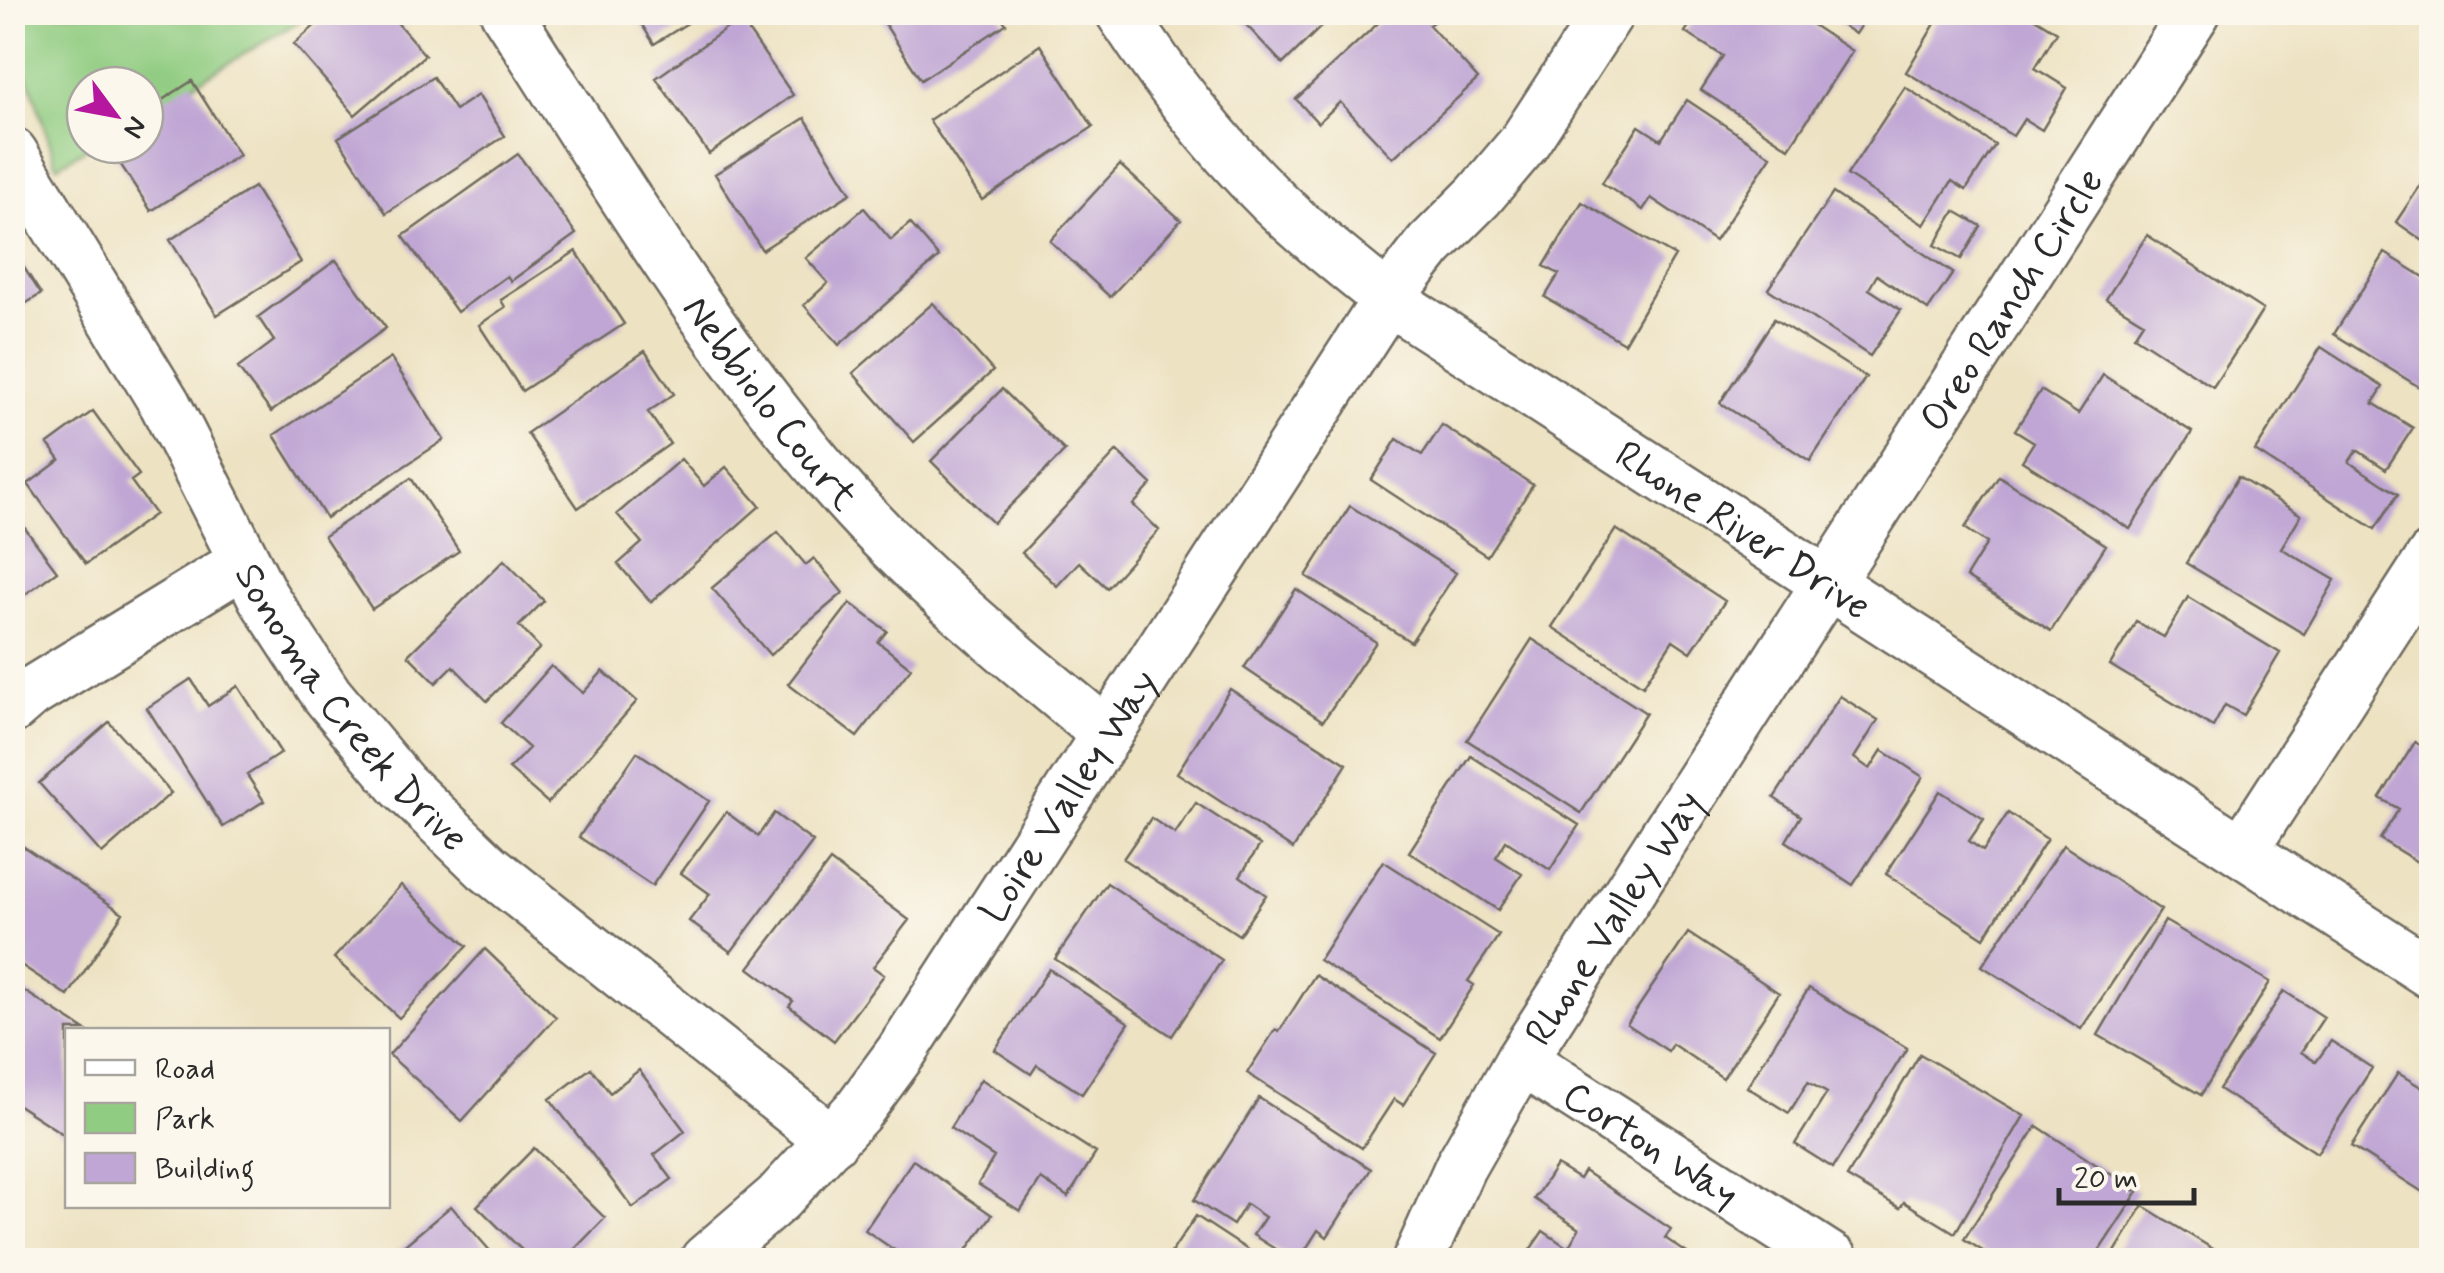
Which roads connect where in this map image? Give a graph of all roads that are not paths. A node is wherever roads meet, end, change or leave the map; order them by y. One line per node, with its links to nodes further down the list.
1 (506, 12): 11 (street, Nebbiolo Court)
2 (1120, 12): 6 (street, Rhone River Drive)
3 (1608, 12): 6 (street)
4 (2196, 12): 9 (street, Oreo Ranch Circle)
5 (12, 153): 8 (street, Sonoma Creek Drive)
6 (1388, 299): 9 (street, Rhone River Drive); 11 (street, Loire Valley Way)
7 (2432, 557): 12 (street)
8 (244, 562): 10 (street); 15 (street, Sonoma Creek Drive)
9 (1827, 584): 12 (street, Rhone River Drive); 14 (street, Rhone Valley Way)
10 (12, 708)
11 (1107, 734): 15 (street, Loire Valley Way)
12 (2242, 851): 13 (street, Rhone River Drive)
13 (2432, 974)
14 (1521, 1060): 17 (street, Rhone Valley Way); 18 (street, Corton Way)
15 (832, 1140): 16 (street, Loire Valley Way)
16 (706, 1260)
17 (1418, 1260)
18 (1833, 1260)

